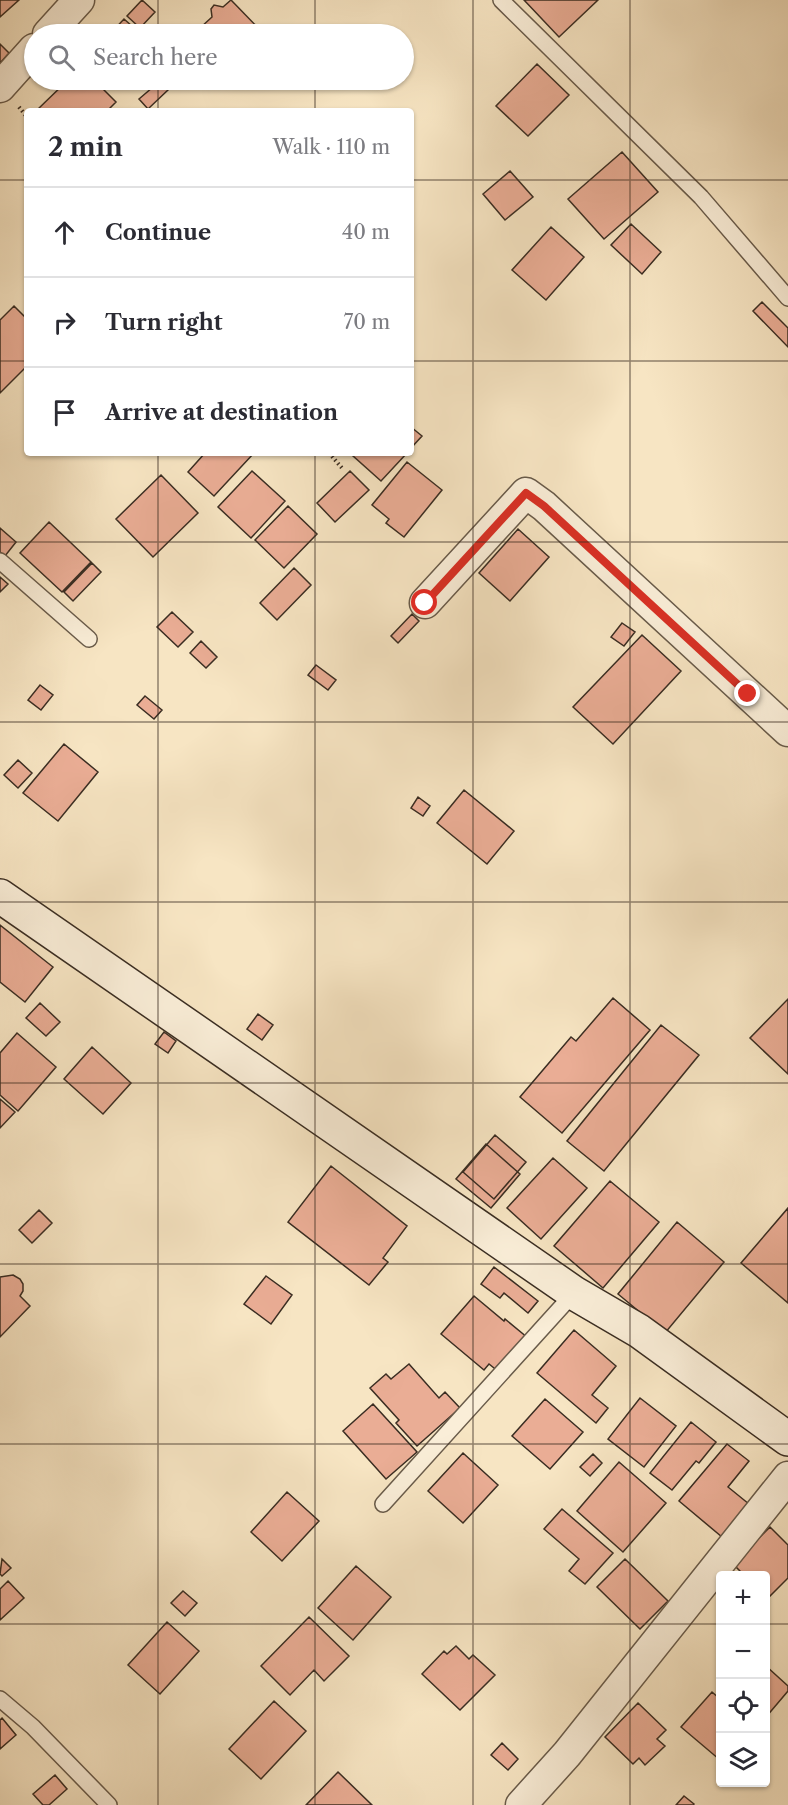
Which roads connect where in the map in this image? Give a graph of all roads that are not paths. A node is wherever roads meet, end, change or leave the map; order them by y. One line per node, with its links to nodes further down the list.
1 (79, 0): 3 (street)
2 (501, 0): 6 (lane)
3 (57, 24)
4 (24, 60): 5 (street)
5 (0, 87)
6 (788, 298)
7 (0, 561): 9 (lane)
8 (425, 603): 10 (street)
9 (89, 639)
10 (788, 731)
11 (0, 896): 12 (street)
12 (573, 1293): 13 (street); 15 (lane)
13 (788, 1439)
14 (788, 1477): 18 (street)
15 (383, 1504)
16 (0, 1700): 17 (lane)
17 (109, 1805)
18 (521, 1805)

